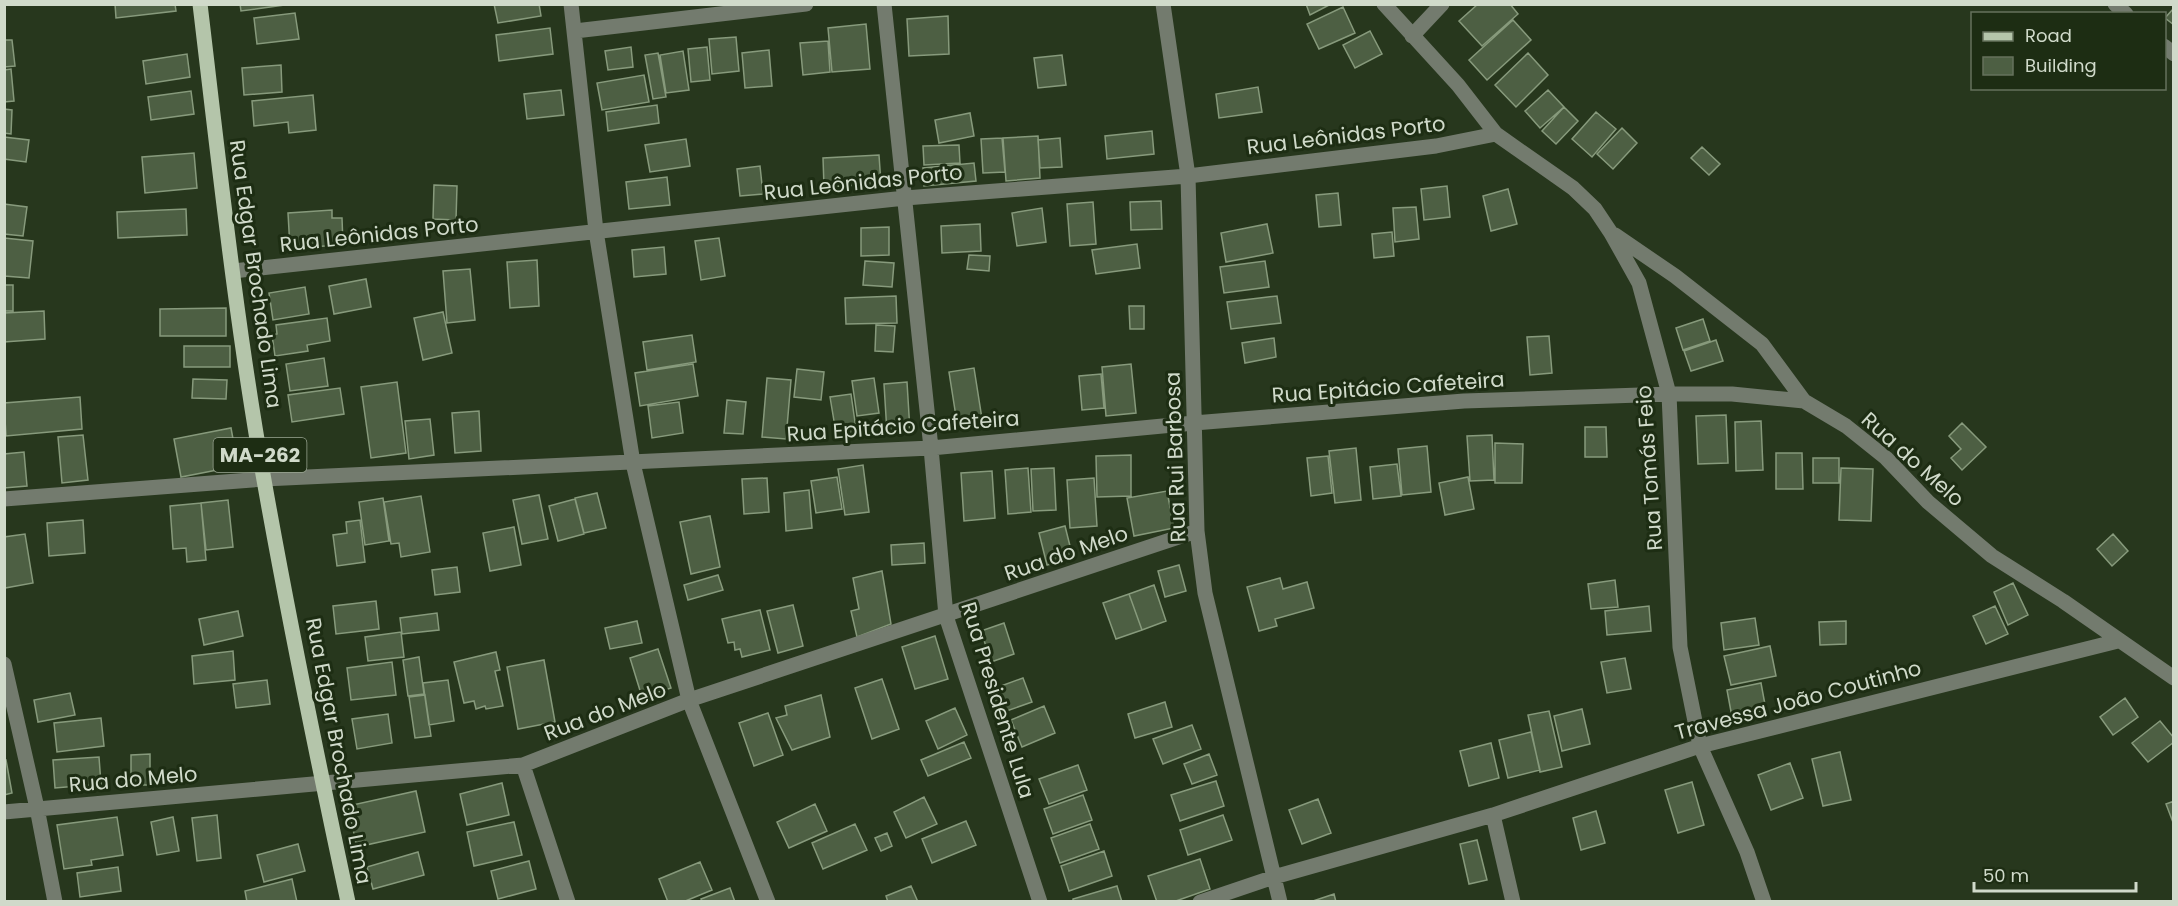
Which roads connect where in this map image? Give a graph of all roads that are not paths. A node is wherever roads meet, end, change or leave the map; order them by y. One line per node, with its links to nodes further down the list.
1 (200, 4): 15 (main road, Rua Edgar Brochado Lima / MA-262)
2 (571, 4): 8 (street)
3 (806, 4): 8 (street)
4 (884, 4): 12 (street, Rua Presidente Lula)
5 (1163, 4): 11 (street, Rua Rui Barbosa)
6 (1384, 4): 9 (street, Rua Tomás Feio)
7 (1442, 4): 9 (street)
8 (575, 32): 13 (street)
9 (1412, 36): 10 (street, Rua Tomás Feio)
10 (1496, 135): 11 (street, Rua Leônidas Porto); 14 (street, Rua Tomás Feio)
11 (1188, 176): 12 (street, Rua Leônidas Porto); 18 (street, Rua Rui Barbosa)
12 (905, 198): 13 (street, Rua Leônidas Porto); 19 (street, Rua Presidente Lula)
13 (596, 231): 15 (street, Rua Leônidas Porto); 20 (street)
14 (1611, 233): 16 (street, Rua Tomás Feio); 17 (street, Rua do Melo)
15 (233, 271): 21 (main road, Rua Edgar Brochado Lima / MA-262)
16 (1669, 393): 17 (street, Rua Epitácio Cafeteira); 18 (street, Rua Epitácio Cafeteira); 29 (street, Rua Tomás Feio)
17 (1804, 401): 25 (street, Rua do Melo)
18 (1194, 423): 19 (street, Rua Epitácio Cafeteira); 23 (street, Rua Rui Barbosa)
19 (931, 448): 20 (street, Rua Epitácio Cafeteira); 24 (street, Rua Presidente Lula)
20 (633, 463): 21 (street, Rua Epitácio Cafeteira); 28 (street)
21 (264, 479): 22 (street, Rua Epitácio Cafeteira); 31 (main road, Rua Edgar Brochado Lima / MA-262)
22 (4, 499)
23 (1197, 531): 24 (street, Rua do Melo); 35 (street, Rua Rui Barbosa)
24 (946, 616): 28 (street, Rua do Melo); 40 (street, Rua Presidente Lula)
25 (2118, 641): 27 (street, Rua do Melo); 29 (street, Travessa João Coutinho)
26 (4, 664): 32 (street)
27 (2174, 678)
28 (689, 700): 30 (street, Rua do Melo); 39 (street)
29 (1701, 746): 34 (street, Travessa João Coutinho); 44 (street, Rua Tomás Feio)
30 (523, 765): 31 (street, Rua do Melo); 38 (street)
31 (323, 784): 32 (street, Rua do Melo); 37 (main road, Rua Edgar Brochado Lima / MA-262)
32 (37, 808): 33 (street, Rua do Melo); 36 (street)
33 (4, 812)
34 (1492, 815): 35 (street, Travessa João Coutinho); 43 (street)
35 (1274, 877): 41 (street, Travessa João Coutinho); 42 (street, Rua Rui Barbosa)
36 (55, 902)
37 (348, 902)
38 (568, 902)
39 (768, 902)
40 (1040, 902)
41 (1200, 902)
42 (1280, 902)
43 (1513, 902)
44 (1764, 902)

